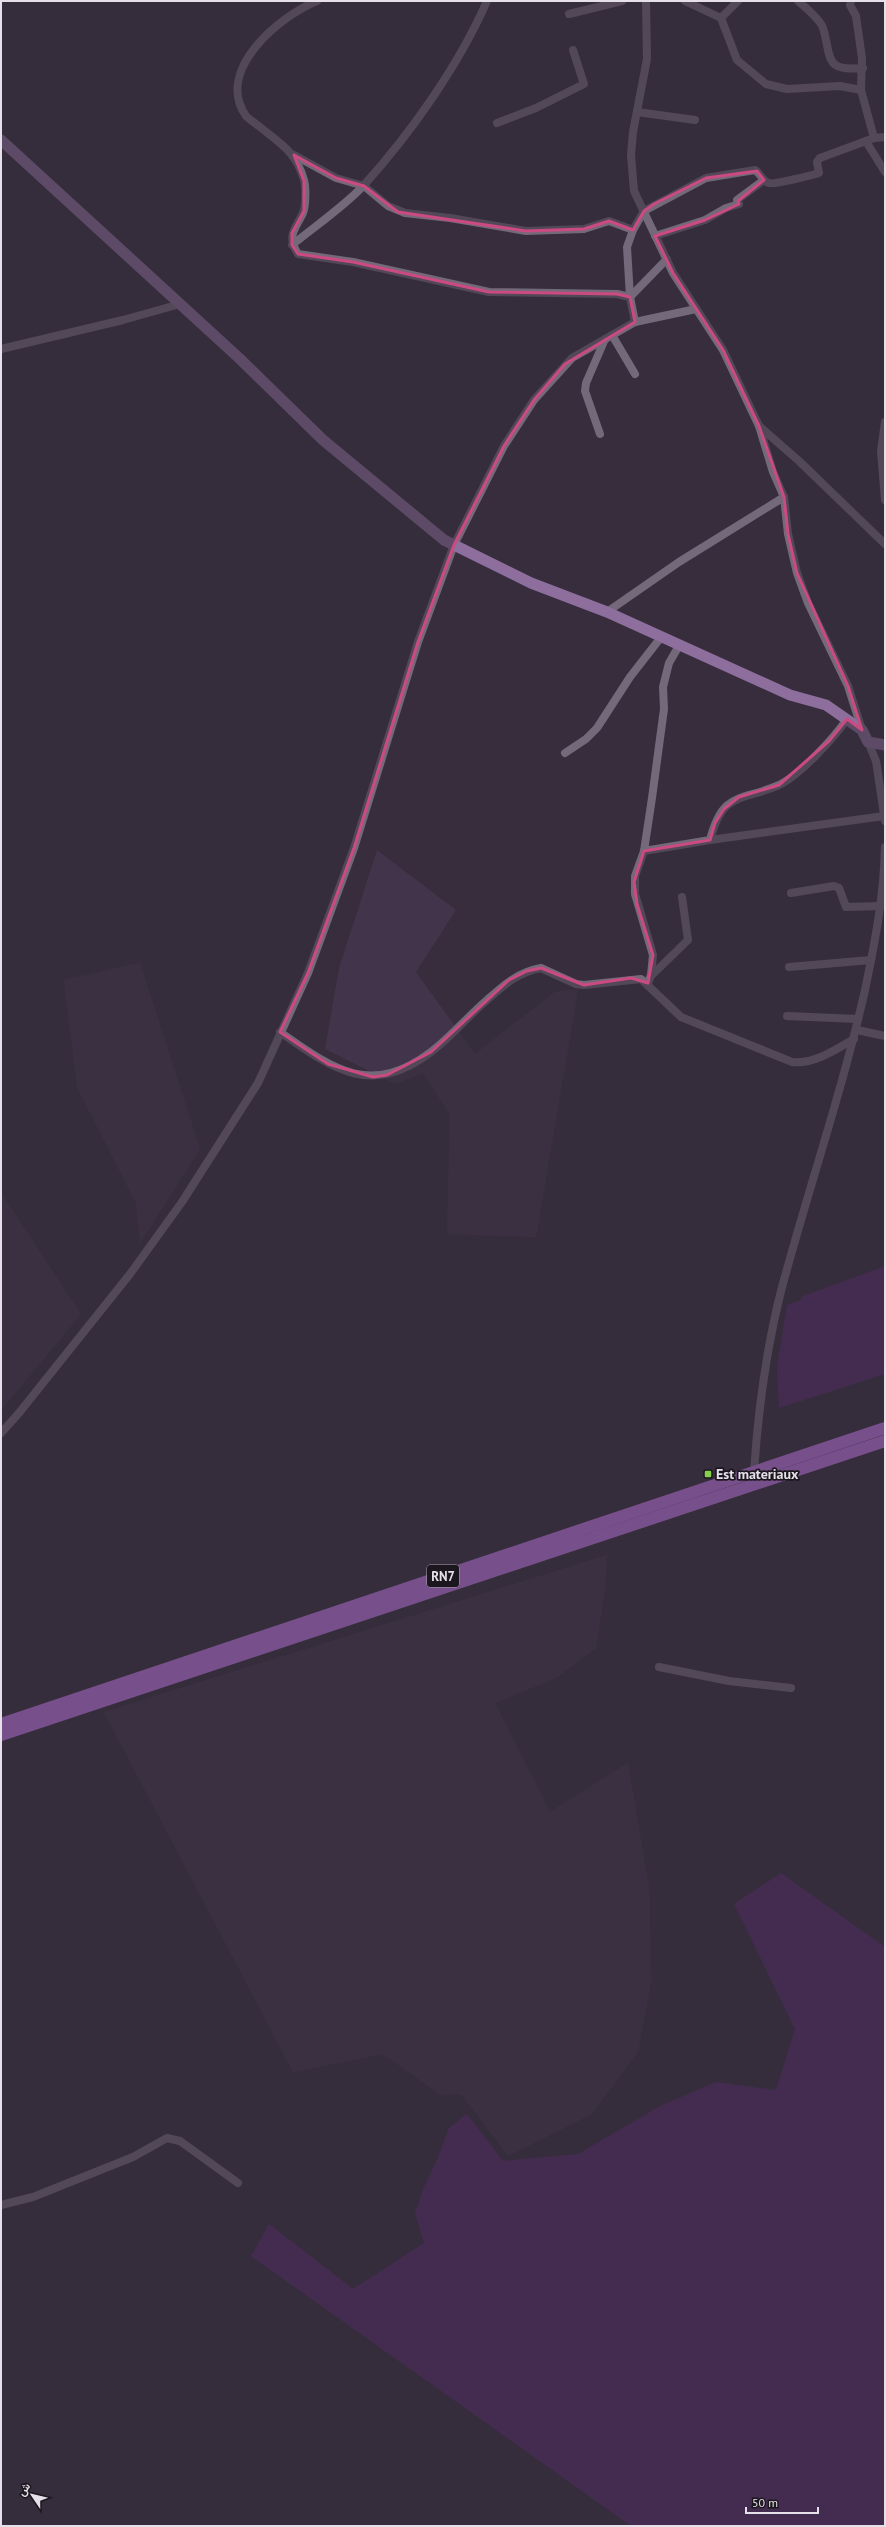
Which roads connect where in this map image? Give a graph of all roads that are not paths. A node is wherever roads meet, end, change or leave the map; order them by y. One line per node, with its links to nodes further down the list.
1 (317, 1): 20 (street)
2 (487, 1): 23 (street)
3 (622, 1): 9 (street)
4 (646, 1): 14 (street)
5 (685, 1): 10 (street)
6 (738, 1): 10 (street)
7 (798, 1): 12 (street)
8 (851, 1): 12 (street)
9 (569, 14)
10 (721, 18): 13 (street)
11 (573, 50): 16 (street)
12 (863, 68): 13 (street)
13 (860, 90): 18 (street)
14 (637, 112): 15 (street); 24 (street)
15 (695, 120)
16 (497, 123)
17 (885, 137): 18 (street)
18 (870, 139): 21 (street); 22 (street)
19 (1, 140): 30 (street)
20 (294, 155): 23 (street); 27 (street)
21 (885, 172)
22 (764, 180): 24 (street); 26 (street)
23 (364, 186): 25 (street); 27 (street)
24 (644, 211): 25 (street); 26 (street)
25 (633, 230): 29 (street)
26 (655, 236): 28 (street)
27 (292, 245): 29 (street)
28 (667, 260): 29 (street); 31 (street)
29 (630, 297): 32 (street)
30 (180, 304): 34 (street); 42 (street)
31 (696, 309): 32 (street); 37 (street)
32 (636, 322): 33 (street)
33 (609, 337): 35 (street); 38 (street); 42 (street)
34 (1, 349)
35 (635, 374)
36 (885, 422): 40 (street)
37 (759, 426): 39 (street); 41 (street)
38 (600, 434)
39 (784, 498): 43 (street); 47 (street)
40 (885, 500)
41 (885, 544)
42 (454, 545): 43 (street); 64 (street)
43 (607, 612): 44 (street)
44 (662, 636): 45 (street); 50 (street)
45 (680, 644): 46 (street); 54 (street)
46 (847, 719): 47 (street); 52 (street)
47 (862, 730): 48 (street)
48 (868, 742): 49 (street); 51 (street)
49 (885, 745)
50 (565, 753)
51 (884, 818): 52 (street)
52 (710, 840): 54 (street)
53 (885, 847): 57 (street)
54 (644, 850): 60 (street)
55 (791, 893): 57 (street)
56 (682, 897): 60 (street)
57 (881, 906): 58 (street)
58 (871, 960): 59 (street); 62 (street)
59 (789, 967)
60 (650, 979): 64 (street); 66 (street)
61 (787, 1016): 62 (street)
62 (858, 1019): 63 (street)
63 (857, 1030): 65 (street); 66 (street)
64 (280, 1032): 68 (street)
65 (885, 1036)
66 (854, 1039): 70 (street)
67 (885, 1428): 70 (highway, RN7)
68 (1, 1433)
69 (885, 1441): 74 (highway, RN7)
70 (754, 1472): 73 (highway, RN7)
71 (659, 1667): 72 (street)
72 (791, 1688)
73 (1, 1724)
74 (1, 1735)
75 (238, 2183): 76 (street)
76 (1, 2205)

